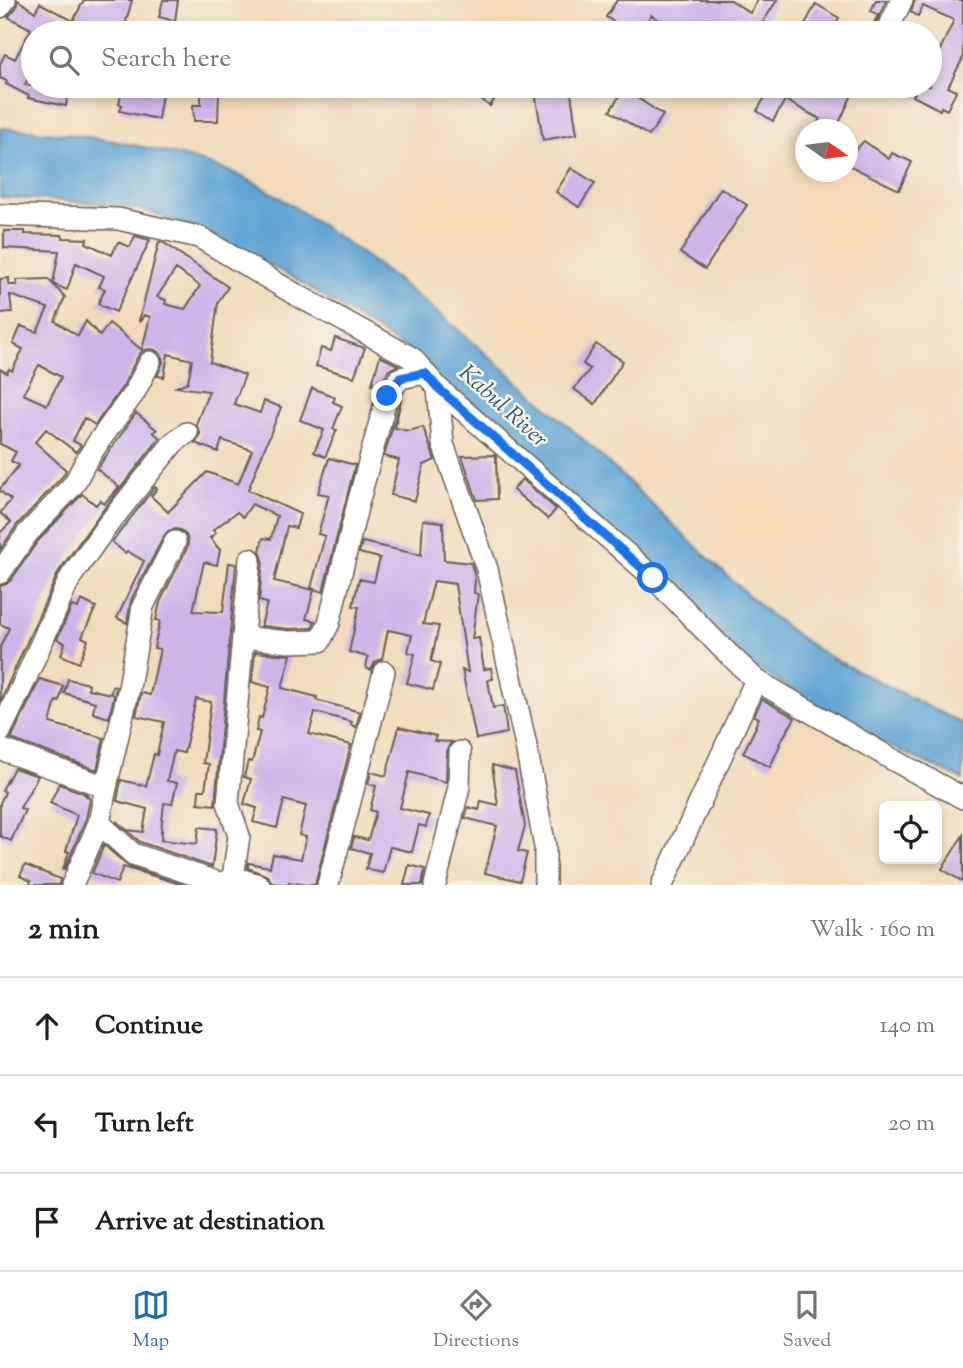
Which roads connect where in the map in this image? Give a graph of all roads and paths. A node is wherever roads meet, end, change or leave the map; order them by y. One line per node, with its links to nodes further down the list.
1 (5, 0): 3 (street)
2 (902, 0): 4 (street)
3 (0, 7)
4 (892, 21)
5 (1, 220): 7 (street)
6 (150, 362): 11 (street)
7 (431, 381): 12 (street); 14 (street); 26 (street)
8 (187, 433): 15 (street)
9 (175, 542): 18 (street)
10 (250, 559): 12 (street)
11 (0, 573)
12 (243, 637): 21 (street)
13 (384, 672): 24 (street)
14 (756, 680): 19 (street); 27 (street)
15 (0, 732)
16 (0, 749): 18 (street)
17 (460, 752): 25 (street)
18 (106, 787): 20 (street)
19 (963, 798)
20 (99, 823): 21 (street); 22 (street)
21 (226, 882): 23 (street)
22 (72, 885)
23 (259, 885)
24 (328, 885)
25 (435, 885)
26 (545, 885)
27 (662, 885)

